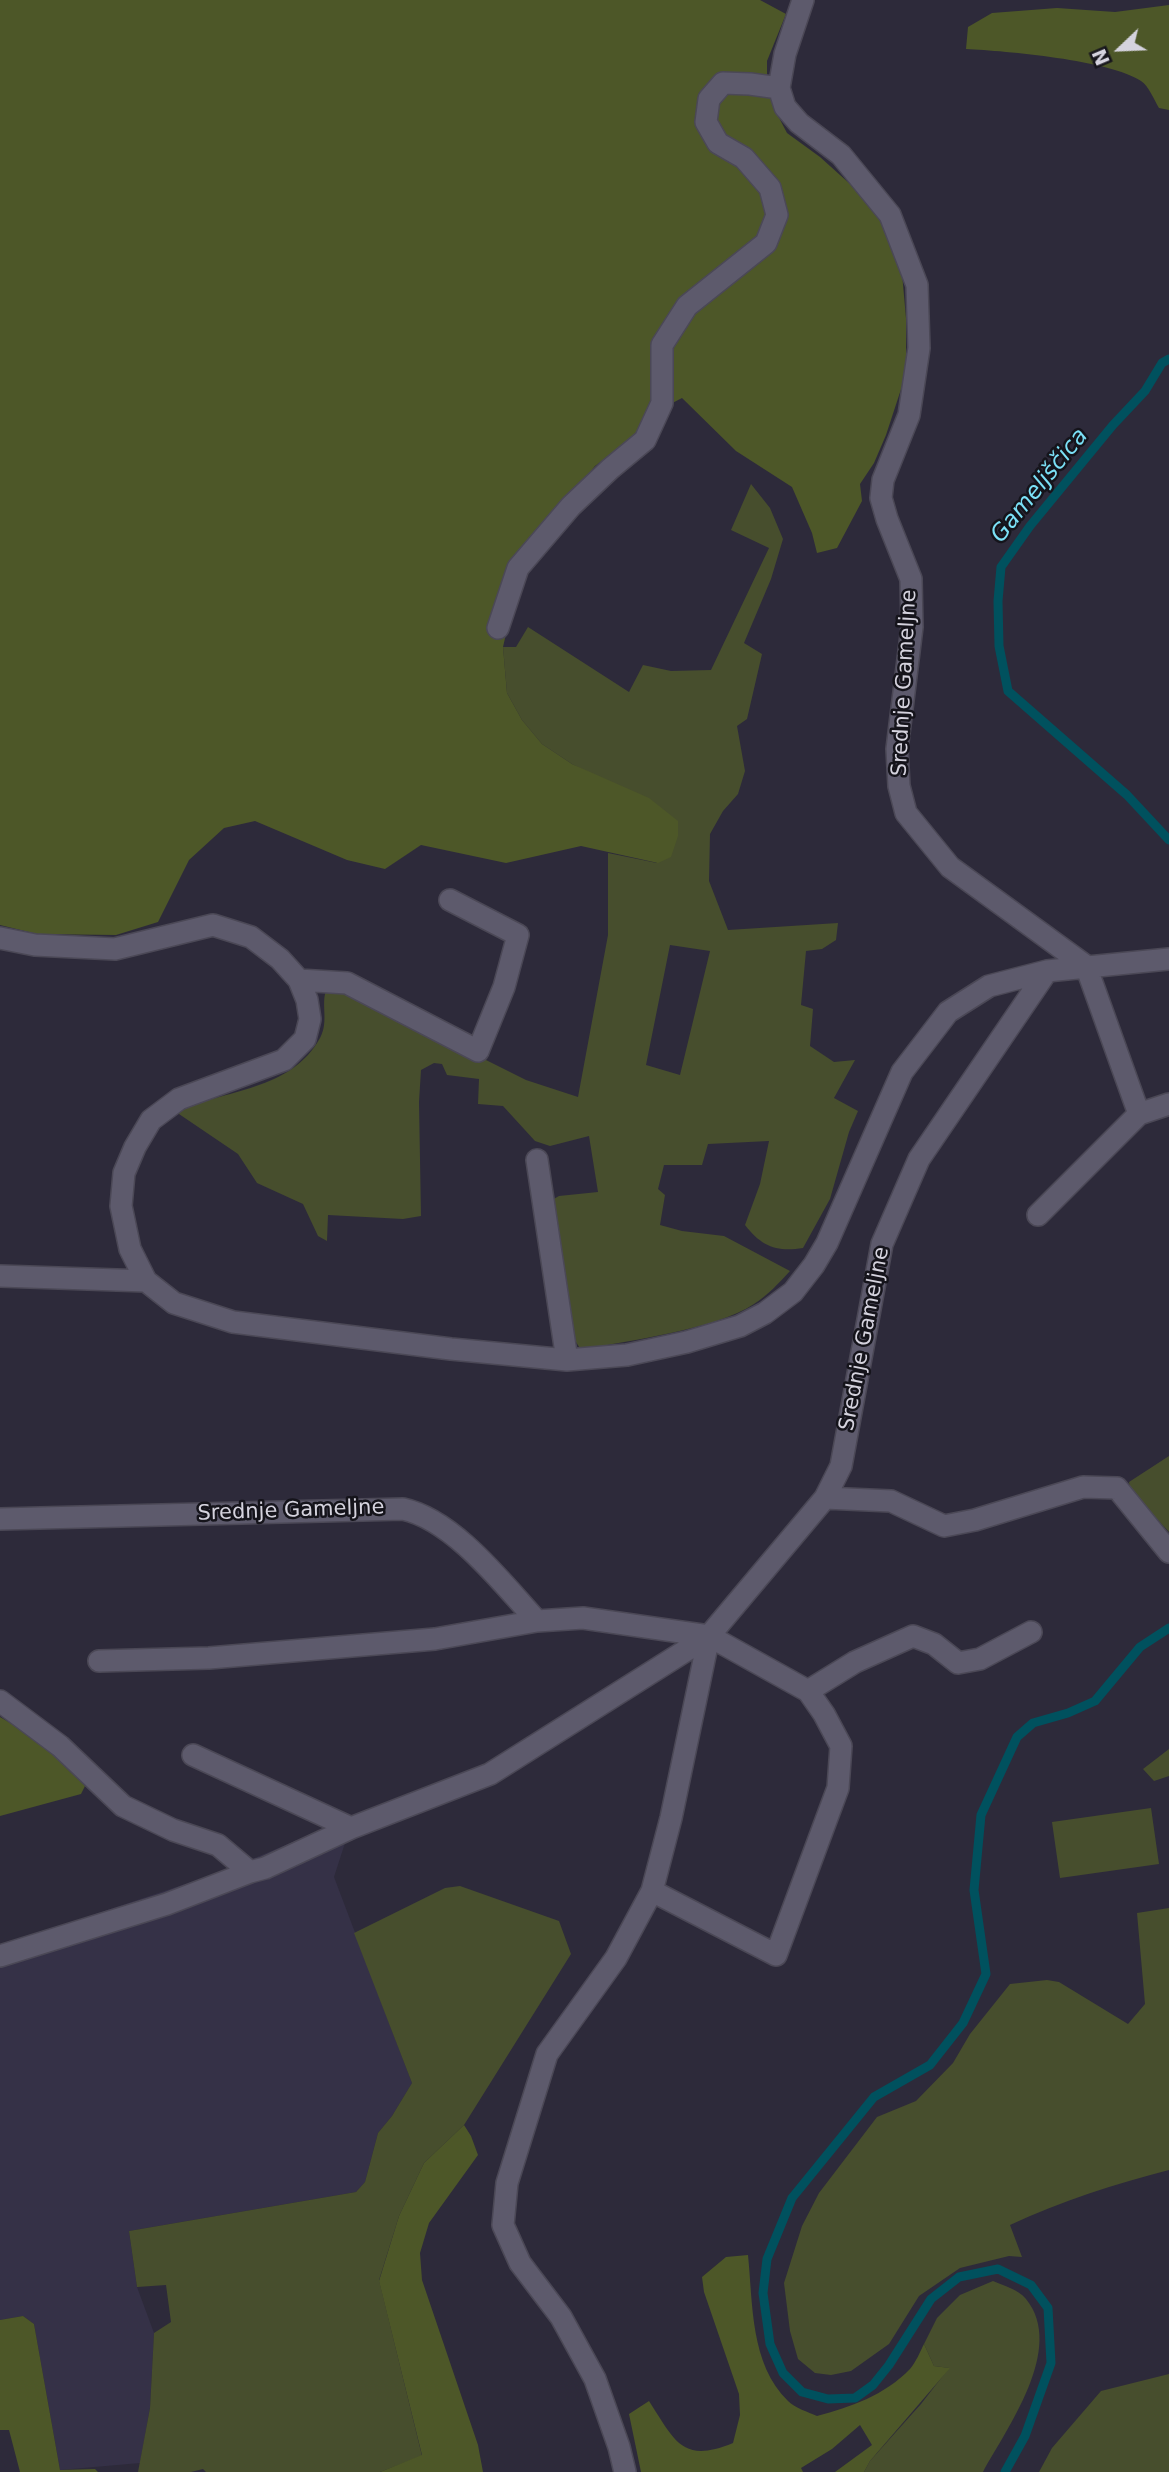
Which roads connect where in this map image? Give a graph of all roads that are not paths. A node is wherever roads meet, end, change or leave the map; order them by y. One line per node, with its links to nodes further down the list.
1 (803, 0): 2 (street)
2 (779, 88): 3 (street); 7 (street, Srednje Gameljne)
3 (498, 628)
4 (450, 900): 9 (street)
5 (0, 937): 9 (street)
6 (1169, 959): 7 (street)
7 (1086, 966): 8 (street); 11 (street)
8 (1047, 971): 16 (street); 17 (street, Srednje Gameljne)
9 (299, 980): 15 (street)
10 (1169, 1104): 11 (street)
11 (1139, 1114): 13 (street)
12 (537, 1160): 16 (street)
13 (1038, 1215)
14 (0, 1276): 15 (street)
15 (146, 1280): 16 (street)
16 (567, 1360)
17 (825, 1497): 19 (street); 22 (street, Srednje Gameljne)
18 (0, 1519): 20 (street, Srednje Gameljne)
19 (1169, 1552)
20 (537, 1621): 22 (street); 23 (street)
21 (1031, 1632): 24 (street)
22 (709, 1636): 24 (street); 27 (street, Srednje Gameljne); 29 (street, Srednje Gameljne)
23 (99, 1661)
24 (808, 1691): 29 (street)
25 (0, 1700): 28 (street)
26 (193, 1755): 27 (street)
27 (351, 1828): 28 (street, Srednje Gameljne)
28 (250, 1872): 30 (street, Srednje Gameljne)
29 (652, 1891): 31 (street, Srednje Gameljne)
30 (0, 1956)
31 (625, 2472)

